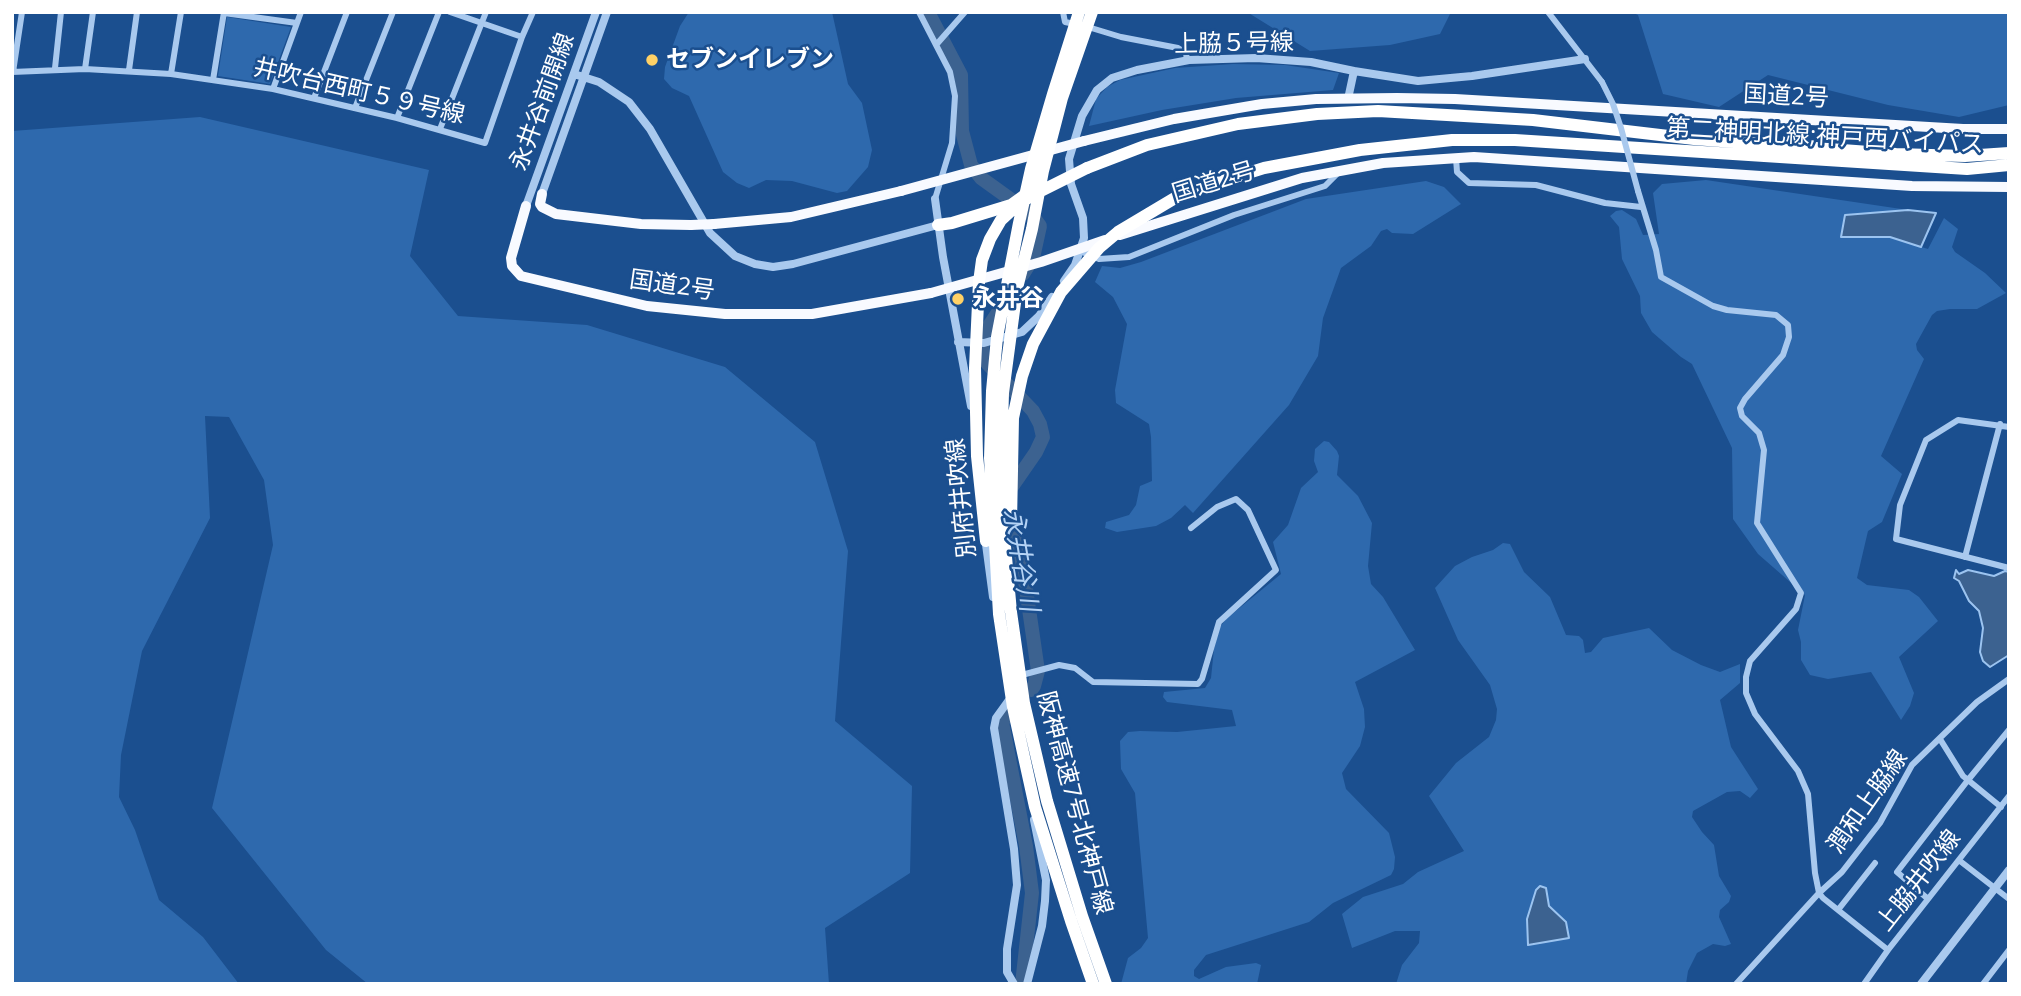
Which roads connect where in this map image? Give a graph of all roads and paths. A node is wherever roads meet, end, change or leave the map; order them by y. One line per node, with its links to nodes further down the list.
1 (22, 12): 33 (street)
2 (61, 12): 29 (street)
3 (93, 12): 30 (street)
4 (137, 12): 31 (street)
5 (181, 12): 34 (street)
6 (301, 12): 22 (street)
7 (347, 12): 39 (street)
8 (393, 12): 41 (street)
9 (439, 12): 42 (street)
10 (450, 12): 23 (street)
11 (486, 12): 23 (street)
12 (533, 12): 25 (street, 井吹台西町５９号線)
13 (596, 12): 35 (street, 永井谷前開線)
14 (607, 12): 36 (street, 永井谷前開線)
15 (919, 12): 26 (street, 別府井吹線)
16 (964, 12): 26 (street)
17 (1063, 12): 21 (street)
18 (1090, 12): 56 (highway); 64 (highway, 阪神高速7号北神戸線, bridge)
19 (1548, 12): 27 (street)
20 (224, 13): 22 (street); 37 (street)
21 (1080, 16): 56 (highway); 64 (highway, 阪神高速7号北神戸線, bridge)
22 (297, 23): 38 (street)
23 (481, 24): 25 (street); 43 (street)
24 (1088, 27): 28 (street)
25 (522, 37): 43 (street, 井吹台西町５９号線)
26 (937, 44): 51 (street, 別府井吹線)
27 (1585, 59): 32 (street, 上脇５号線); 53 (street, bridge)
28 (1187, 60): 32 (street, 上脇５号線); 57 (street, 上脇５号線)
29 (55, 68): 30 (street, 井吹台西町５９号線); 33 (street, 井吹台西町５９号線)
30 (85, 69): 31 (street, 井吹台西町５９号線)
31 (129, 71): 34 (street, 井吹台西町５９号線)
32 (1354, 71): 40 (street)
33 (13, 72)
34 (171, 74): 37 (street, 井吹台西町５９号線)
35 (575, 74): 36 (street); 52 (street, 永井谷前開線)
36 (585, 76): 50 (street, 永井谷前開線); 56 (street)
37 (213, 80): 38 (street, 井吹台西町５９号線)
38 (274, 89): 39 (street, 井吹台西町５９号線)
39 (314, 98): 41 (street, 井吹台西町５９号線)
40 (1349, 99): 44 (highway, 国道2号); 54 (highway, 国道2号, bridge)
41 (355, 108): 42 (street, 井吹台西町５９号線)
42 (397, 118): 43 (street, 井吹台西町５９号線)
43 (440, 129)
44 (2009, 129)
45 (2009, 153): 64 (highway, 第二神明北線;神戸西バイパス, bridge)
46 (1456, 158): 48 (highway, 国道2号); 49 (highway, 国道2号); 53 (street)
47 (2009, 165): 64 (highway, 第二神明北線;神戸西バイパス, bridge)
48 (1341, 171): 55 (highway, 国道2号, bridge); 57 (street)
49 (2009, 187)
50 (542, 194): 54 (highway)
51 (935, 199): 56 (street, 別府井吹線)
52 (526, 206): 55 (highway, 国道2号)
53 (1641, 207): 77 (street)
54 (549, 212): 55 (highway)
55 (522, 221)
56 (938, 225): 58 (street, 別府井吹線)
57 (1080, 251): 58 (street, 上脇５号線, bridge)
58 (958, 342): 65 (street, 別府井吹線)
59 (2000, 425): 60 (street); 62 (street); 62 (street)
60 (2009, 427)
61 (1191, 528): 65 (street)
62 (1965, 557): 63 (street)
63 (2009, 568)
64 (1005, 613): 86 (highway, 阪神高速7号北神戸線, bridge); 87 (highway, 阪神高速7号北神戸線, bridge)
65 (1005, 679): 67 (street, 別府井吹線)
66 (2009, 680): 69 (street, 潤和上脇線)
67 (1009, 700): 84 (street); 85 (street, 別府井吹線)
68 (2009, 730): 70 (street)
69 (1940, 739): 70 (street); 77 (street, 潤和上脇線)
70 (1968, 780): 72 (street); 78 (street)
71 (2009, 796): 72 (street, 上脇井吹線)
72 (2001, 807): 73 (street, 上脇井吹線)
73 (1960, 861): 76 (street); 78 (street, 上脇井吹線)
74 (1875, 863): 80 (street)
75 (2009, 870): 76 (street)
76 (1995, 888): 79 (street); 83 (street)
77 (1819, 893): 80 (street, 上脇井吹線); 88 (street, 潤和上脇線)
78 (1928, 899): 81 (street, 上脇井吹線)
79 (2009, 899)
80 (1838, 910): 81 (street, 上脇井吹線)
81 (1888, 950): 89 (street)
82 (2009, 950): 90 (street)
83 (1926, 982)
84 (1014, 984)
85 (1027, 984)
86 (1093, 984)
87 (1105, 984)
88 (1736, 984)
89 (1864, 984)
90 (1983, 984)

